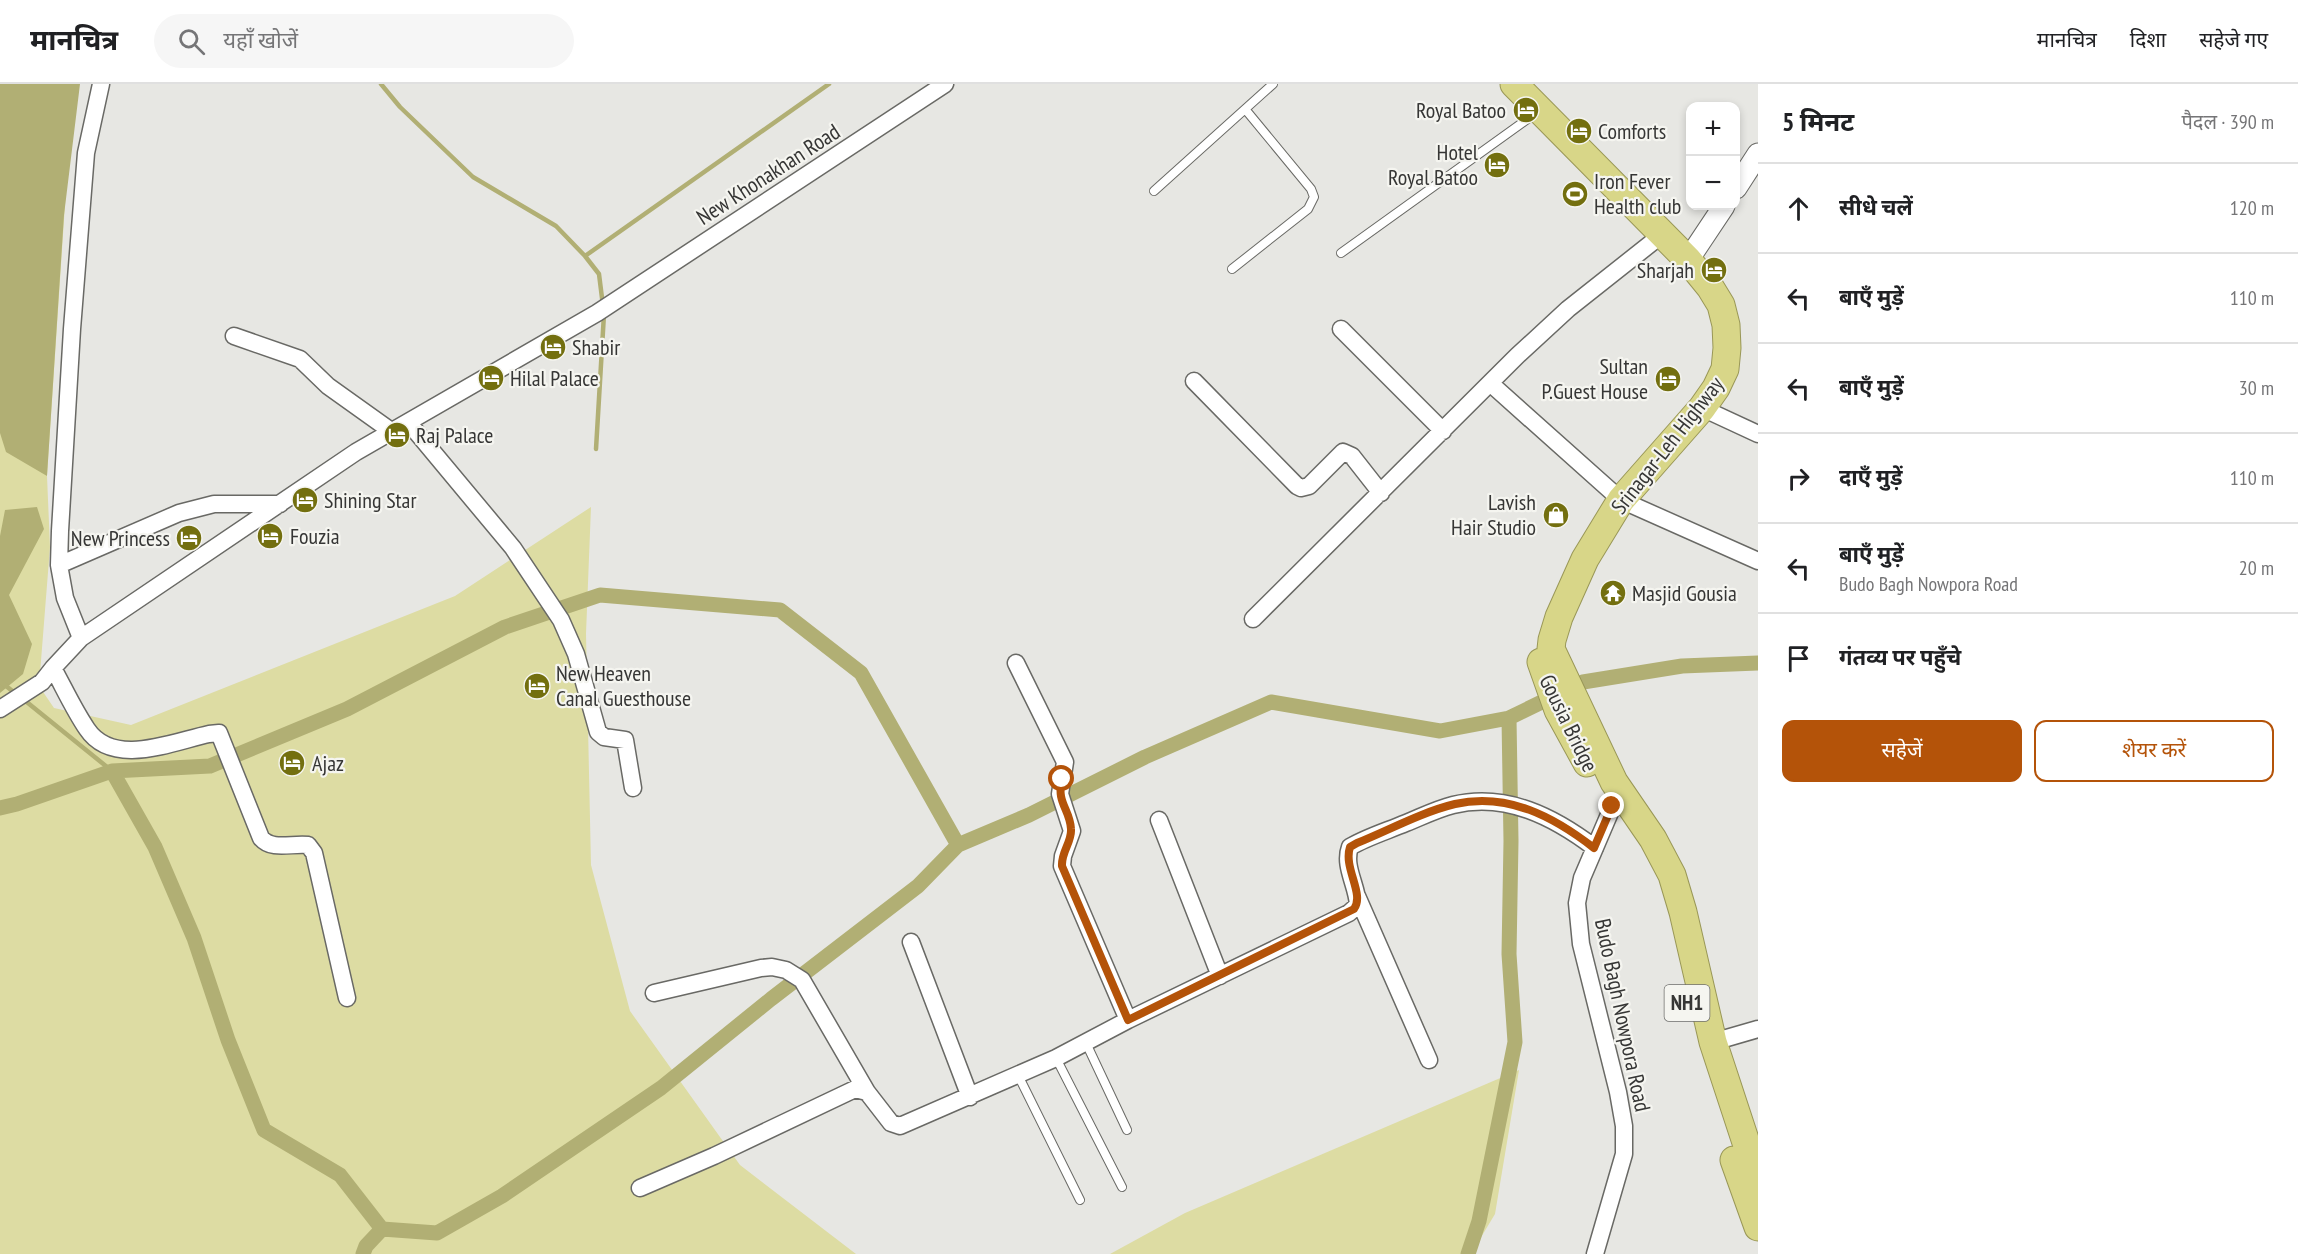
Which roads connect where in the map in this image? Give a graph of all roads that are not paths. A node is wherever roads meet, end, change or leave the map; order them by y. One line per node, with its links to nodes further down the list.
1 (101, 84): 28 (street)
2 (945, 84): 20 (street, New Khonakhan Road)
3 (1273, 84): 5 (lane)
4 (1514, 84): 6 (highway, Srinagar-Leh Highway / NH1)
5 (1245, 109): 9 (lane); 14 (lane)
6 (1539, 111): 11 (highway, Srinagar-Leh Highway / NH1); 12 (lane)
7 (1758, 154): 8 (street)
8 (1740, 182)
9 (1154, 191)
10 (1721, 210): 13 (street)
11 (1664, 233): 13 (highway, Srinagar-Leh Highway / NH1); 18 (street)
12 (1341, 253)
13 (1688, 260): 19 (highway, Srinagar-Leh Highway / NH1)
14 (1232, 269)
15 (1341, 329): 22 (street)
16 (234, 336): 21 (street)
17 (1194, 381): 24 (street)
18 (1490, 383): 22 (street); 25 (street)
19 (1702, 408): 23 (street); 25 (highway, Srinagar-Leh Highway / NH1)
20 (408, 422): 21 (street, New Khonakhan Road); 35 (street)
21 (391, 431): 26 (street, New Khonakhan Road)
22 (1443, 431): 24 (street)
23 (1758, 434)
24 (1381, 493): 29 (street)
25 (1621, 500): 27 (street); 31 (highway, Srinagar-Leh Highway / NH1)
26 (280, 504): 28 (street); 30 (street, New Khonakhan Road)
27 (1758, 561)
28 (59, 565): 30 (street)
29 (1253, 619)
30 (81, 638): 33 (street, New Khonakhan Road)
31 (1547, 657): 36 (highway, Gousia Bridge / NH1)
32 (1016, 663): 44 (street)
33 (53, 668): 34 (street, New Khonakhan Road); 43 (street)
34 (6, 706)
35 (633, 788)
36 (1611, 791): 38 (street, Budo Bagh Nowpora Road); 46 (highway, NH1); 58 (highway, NH1)
37 (1159, 820): 41 (street)
38 (1594, 848): 39 (street); 59 (street, Budo Bagh Nowpora Road)
39 (1357, 896): 41 (street); 49 (street)
40 (911, 942): 52 (street)
41 (1220, 976): 44 (street)
42 (654, 993): 51 (street)
43 (346, 998)
44 (1128, 1020): 47 (street)
45 (1758, 1029): 46 (street)
46 (1713, 1042): 54 (highway, NH1)
47 (1086, 1043): 48 (street); 53 (lane)
48 (1056, 1058): 50 (street); 55 (lane)
49 (1429, 1059)
50 (1018, 1076): 52 (street); 57 (lane)
51 (867, 1092): 52 (street); 56 (street)
52 (970, 1096)
53 (1127, 1130)
54 (1758, 1179)
55 (1122, 1187)
56 (640, 1188)
57 (1080, 1200)
58 (1758, 1227)
59 (1595, 1254)

